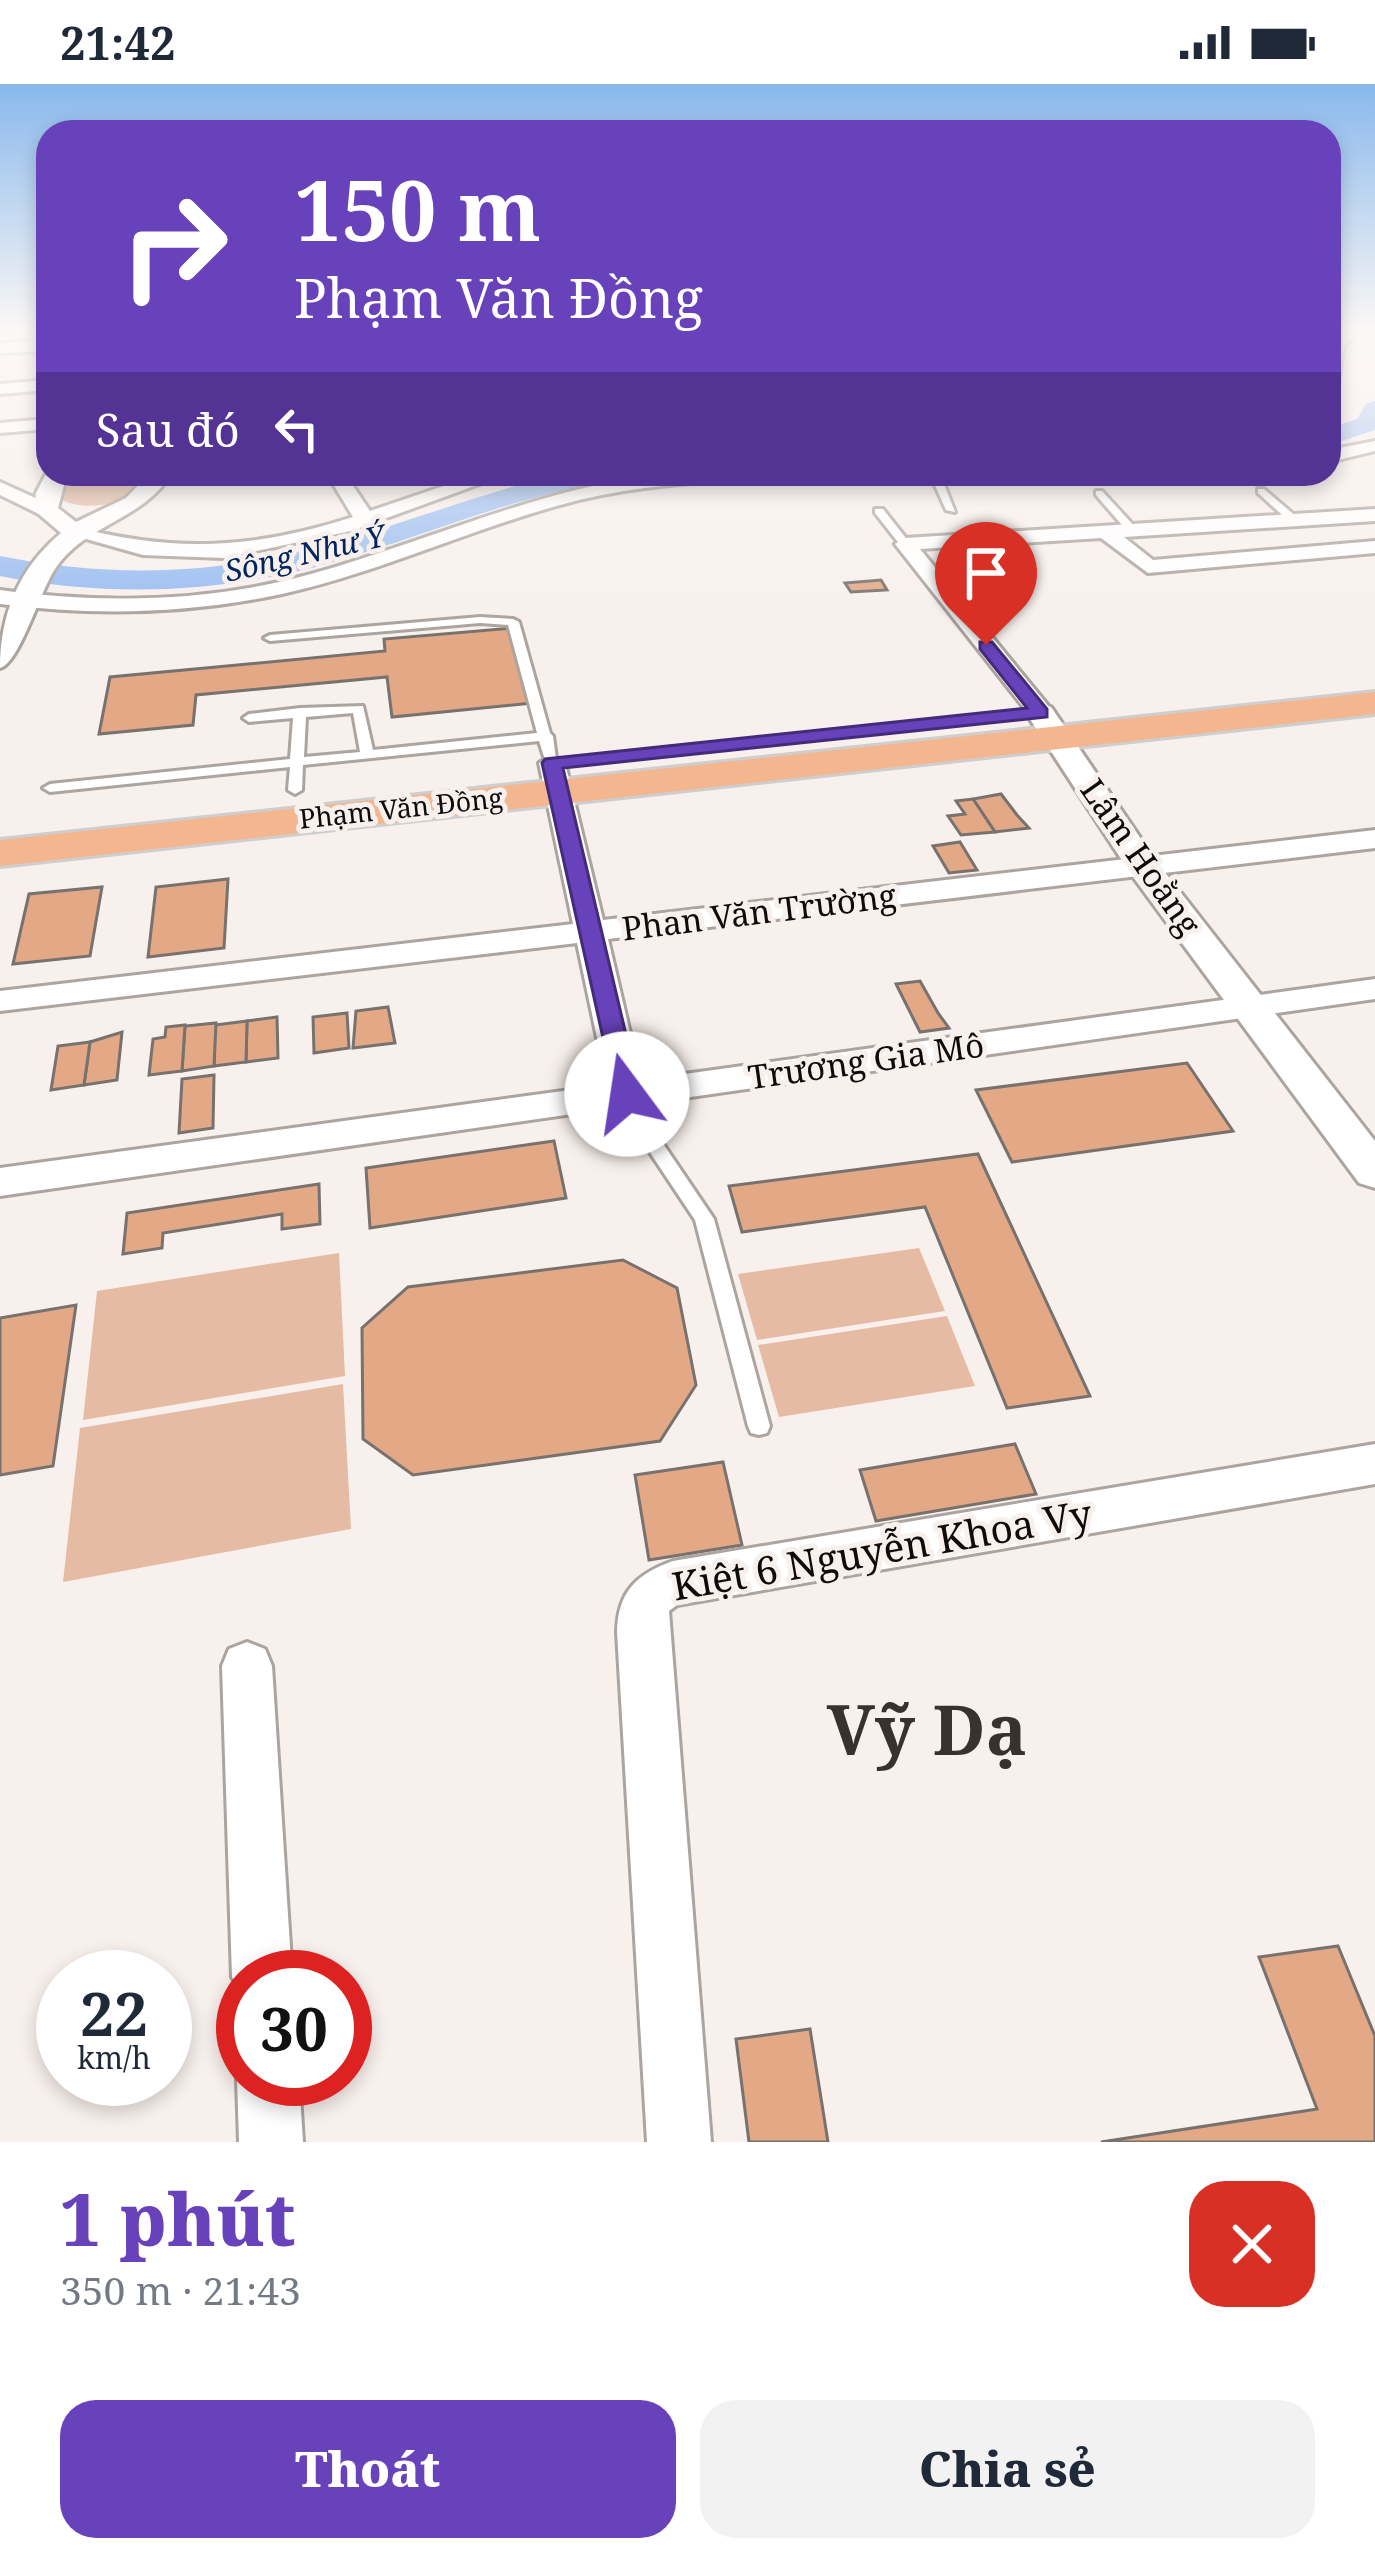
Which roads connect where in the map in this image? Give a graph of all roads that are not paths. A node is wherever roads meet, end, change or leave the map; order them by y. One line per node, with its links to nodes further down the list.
1 (1375, 446): 2 (street)
2 (1341, 453)
3 (50, 486): 12 (street)
4 (150, 486): 21 (street)
5 (344, 486): 16 (street)
6 (461, 486): 16 (street)
7 (626, 486): 24 (street)
8 (940, 486): 13 (lane)
9 (0, 488): 12 (street)
10 (1261, 491): 18 (lane)
11 (1099, 493): 19 (lane)
12 (46, 510): 21 (street)
13 (951, 510)
14 (879, 511): 23 (lane)
15 (1375, 515): 17 (street)
16 (364, 518): 21 (street)
17 (1349, 518): 18 (street); 22 (street)
18 (1294, 521): 19 (street)
19 (1132, 530): 20 (street)
20 (1106, 532): 22 (street); 23 (street)
21 (68, 541): 24 (street)
22 (1375, 543)
23 (904, 544): 31 (street, Lâm Hoằng)
24 (19, 596): 26 (street)
25 (270, 638): 33 (lane)
26 (0, 660)
27 (1375, 682): 31 (main road, Phạm Văn Đồng)
28 (1375, 703): 31 (main road, Phạm Văn Đồng)
29 (300, 712): 30 (lane); 32 (lane); 34 (lane)
30 (249, 718)
31 (1049, 725): 33 (main road, Phạm Văn Đồng); 39 (street, Lâm Hoằng)
32 (367, 754): 33 (lane); 34 (lane)
33 (552, 763): 34 (main road, Phạm Văn Đồng); 38 (main road, Phạm Văn Đồng); 40 (street)
34 (295, 776): 35 (lane); 36 (main road, Phạm Văn Đồng)
35 (50, 788)
36 (0, 823)
37 (1375, 839): 39 (street, Phan Văn Trường)
38 (0, 854)
39 (1144, 867): 40 (street, Phan Văn Trường); 43 (street, Lâm Hoằng)
40 (587, 932): 42 (street, Phan Văn Trường); 44 (street)
41 (1375, 989): 43 (street, Trương Gia Mô)
42 (0, 1001)
43 (1252, 1008): 44 (street, Trương Gia Mô); 45 (street, Lâm Hoằng)
44 (627, 1094): 46 (street, Trương Gia Mô); 47 (lane)
45 (1375, 1172)
46 (0, 1182)
47 (759, 1426)
48 (1375, 1464): 53 (street, Kiệt 6 Nguyễn Khoa Vy)
49 (247, 1666): 50 (street)
50 (261, 1950)
51 (269, 2106): 52 (street)
52 (271, 2142)
53 (679, 2142)

